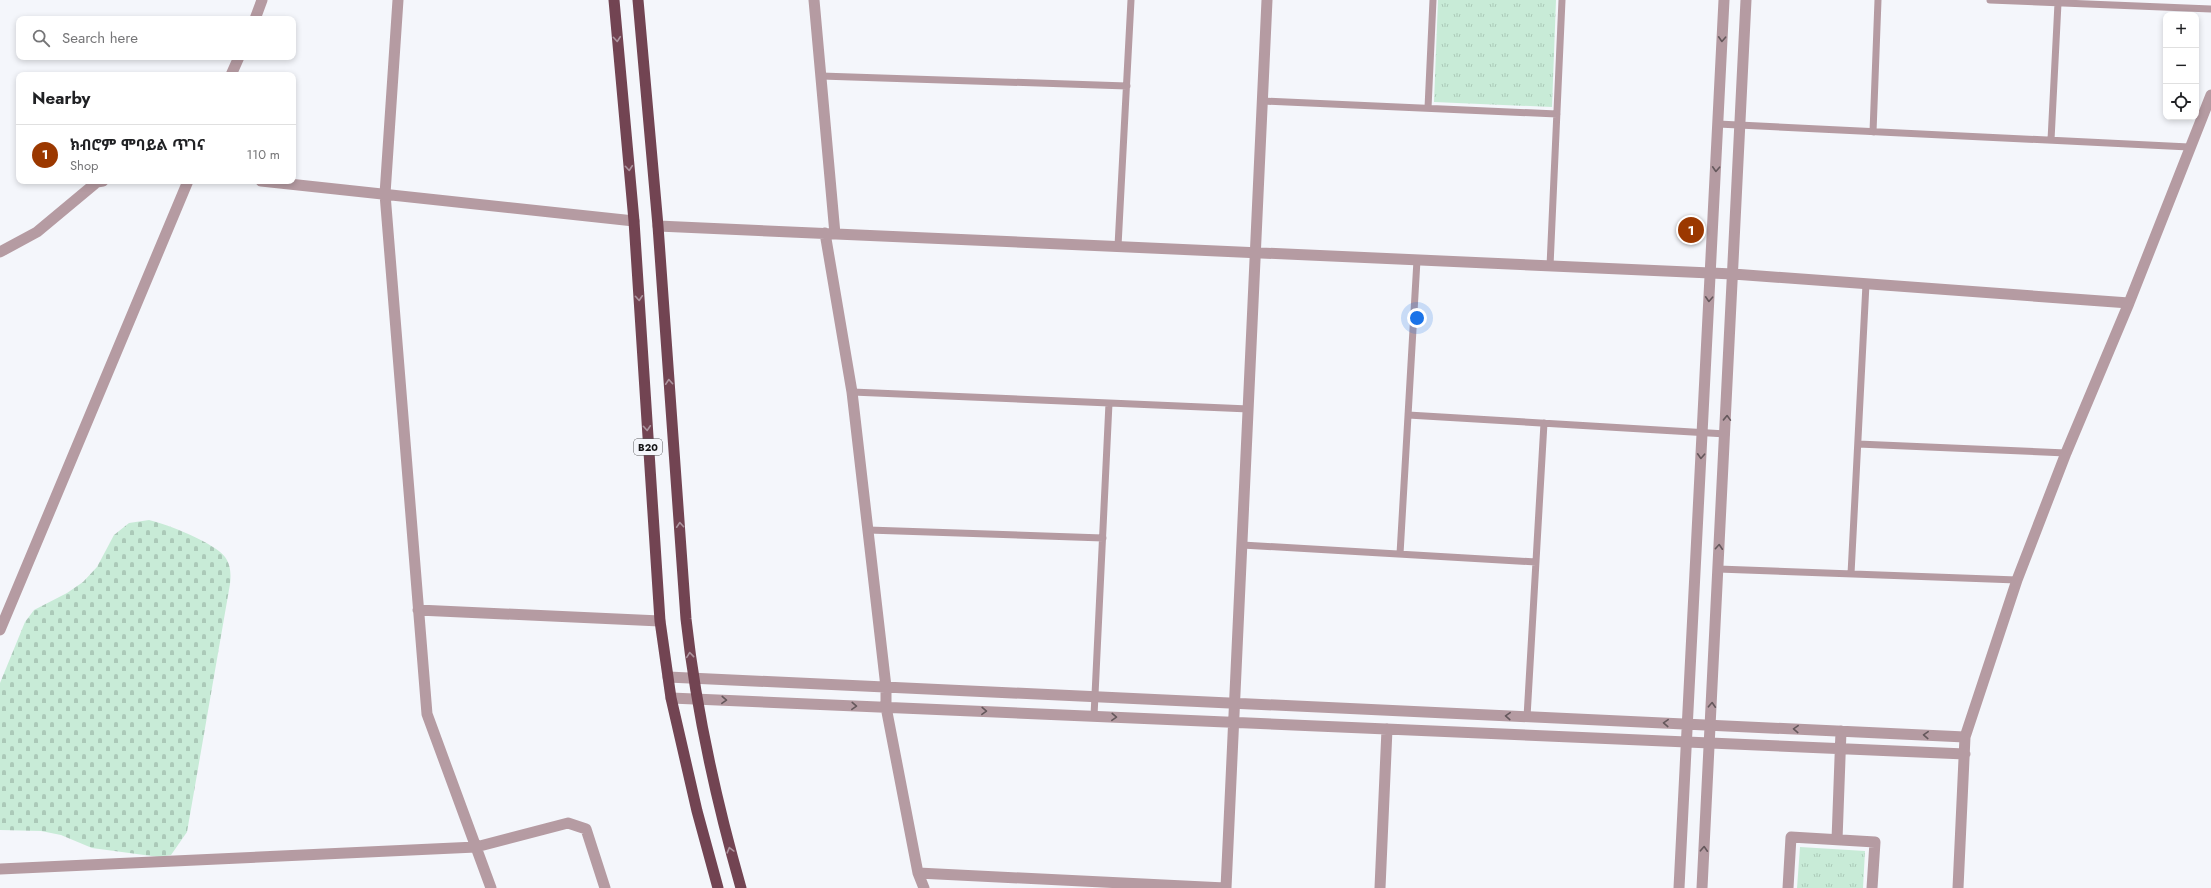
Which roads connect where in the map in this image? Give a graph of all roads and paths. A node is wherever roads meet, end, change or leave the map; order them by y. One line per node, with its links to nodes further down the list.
1 (262, 0): 16 (street)
2 (398, 0): 33 (street)
3 (614, 0): 34 (highway, B20, one-way to 34)
4 (638, 0): 35 (highway, B20)
5 (814, 0): 19 (street)
6 (1131, 0): 20 (lane)
7 (1267, 0): 22 (street)
8 (1432, 0): 23 (lane)
9 (1562, 0): 24 (lane)
10 (1724, 0): 25 (street, one-way to 25)
11 (1746, 0): 26 (street)
12 (1878, 0): 27 (lane)
13 (1990, 0): 14 (lane)
14 (2058, 3): 15 (lane); 28 (lane)
15 (2211, 9)
16 (256, 16)
17 (238, 60): 18 (street)
18 (233, 72)
19 (821, 76): 20 (lane); 36 (street)
20 (1127, 86): 37 (lane)
21 (2211, 95): 29 (street)
22 (1263, 101): 23 (lane); 39 (street)
23 (1428, 108): 24 (lane)
24 (1557, 114): 41 (lane)
25 (1718, 124): 26 (lane); 42 (street, one-way to 42)
26 (1740, 125): 27 (lane); 43 (street)
27 (1873, 132): 28 (lane)
28 (2051, 140): 29 (lane)
29 (2189, 147): 45 (street)
30 (95, 184): 38 (street)
31 (187, 184): 65 (street)
32 (290, 184): 33 (street)
33 (385, 194): 34 (street); 63 (street)
34 (634, 221): 64 (highway, B20, one-way to 64)
35 (658, 226): 36 (street); 67 (highway, B20, one-way to 35)
36 (830, 233): 37 (street); 46 (street)
37 (1118, 246): 39 (street)
38 (0, 252)
39 (1256, 253): 40 (street); 48 (street)
40 (1417, 260): 41 (street); 49 (lane)
41 (1550, 266): 42 (street)
42 (1710, 273): 43 (street); 51 (street, one-way to 51)
43 (1733, 274): 44 (street); 52 (street, one-way to 43)
44 (1866, 284): 45 (street); 53 (lane)
45 (2129, 303): 54 (street)
46 (852, 392): 47 (lane); 55 (street)
47 (1109, 403): 48 (lane); 56 (lane)
48 (1249, 410): 57 (street)
49 (1408, 415): 50 (lane); 58 (lane)
50 (1544, 423): 51 (lane); 59 (lane)
51 (1702, 432): 52 (lane); 77 (street, one-way to 77)
52 (1726, 434): 60 (street, one-way to 52)
53 (1858, 444): 54 (lane); 61 (lane)
54 (2066, 453): 62 (street)
55 (868, 530): 56 (lane); 68 (street)
56 (1103, 538): 69 (lane)
57 (1242, 545): 58 (lane); 72 (street)
58 (1400, 554): 59 (lane)
59 (1536, 562): 75 (lane)
60 (1718, 570): 61 (lane); 78 (street, one-way to 60)
61 (1851, 574): 62 (lane)
62 (2017, 580): 81 (street)
63 (418, 610): 64 (street); 87 (street)
64 (660, 621): 66 (highway, B20)
65 (0, 630)
66 (668, 677): 67 (street); 70 (highway, B20)
67 (692, 678): 68 (street); 71 (highway, B20)
68 (886, 687): 69 (street); 73 (street)
69 (1095, 697): 72 (street); 74 (lane)
70 (671, 698): 71 (street); 92 (highway, B20)
71 (697, 699): 73 (street, one-way to 73); 93 (highway, B20, one-way to 71)
72 (1234, 703): 75 (street, one-way to 72); 76 (street)
73 (886, 707): 74 (street, one-way to 74); 89 (street)
74 (1094, 716): 76 (street, one-way to 76)
75 (1527, 717): 77 (street, one-way to 75)
76 (1234, 722): 79 (street); 95 (street)
77 (1687, 724): 78 (street); 82 (street)
78 (1711, 725): 80 (street, one-way to 78); 83 (street)
79 (1387, 729): 82 (street); 96 (street)
80 (1841, 731): 81 (street, one-way to 80); 84 (street)
81 (1965, 737): 85 (street)
82 (1686, 742): 83 (street); 97 (street)
83 (1710, 743): 84 (street); 98 (street, one-way to 83)
84 (1840, 748): 85 (street); 86 (street)
85 (1965, 754): 101 (street)
86 (1837, 840): 99 (street); 100 (street)
87 (476, 847): 88 (street); 90 (street); 91 (street)
88 (0, 870)
89 (918, 873): 94 (street); 95 (street)
90 (491, 888)
91 (605, 888)
92 (718, 888)
93 (741, 888)
94 (924, 888)
95 (1225, 888)
96 (1380, 888)
97 (1679, 888)
98 (1702, 888)
99 (1788, 888)
100 (1872, 888)
101 (1958, 888)

